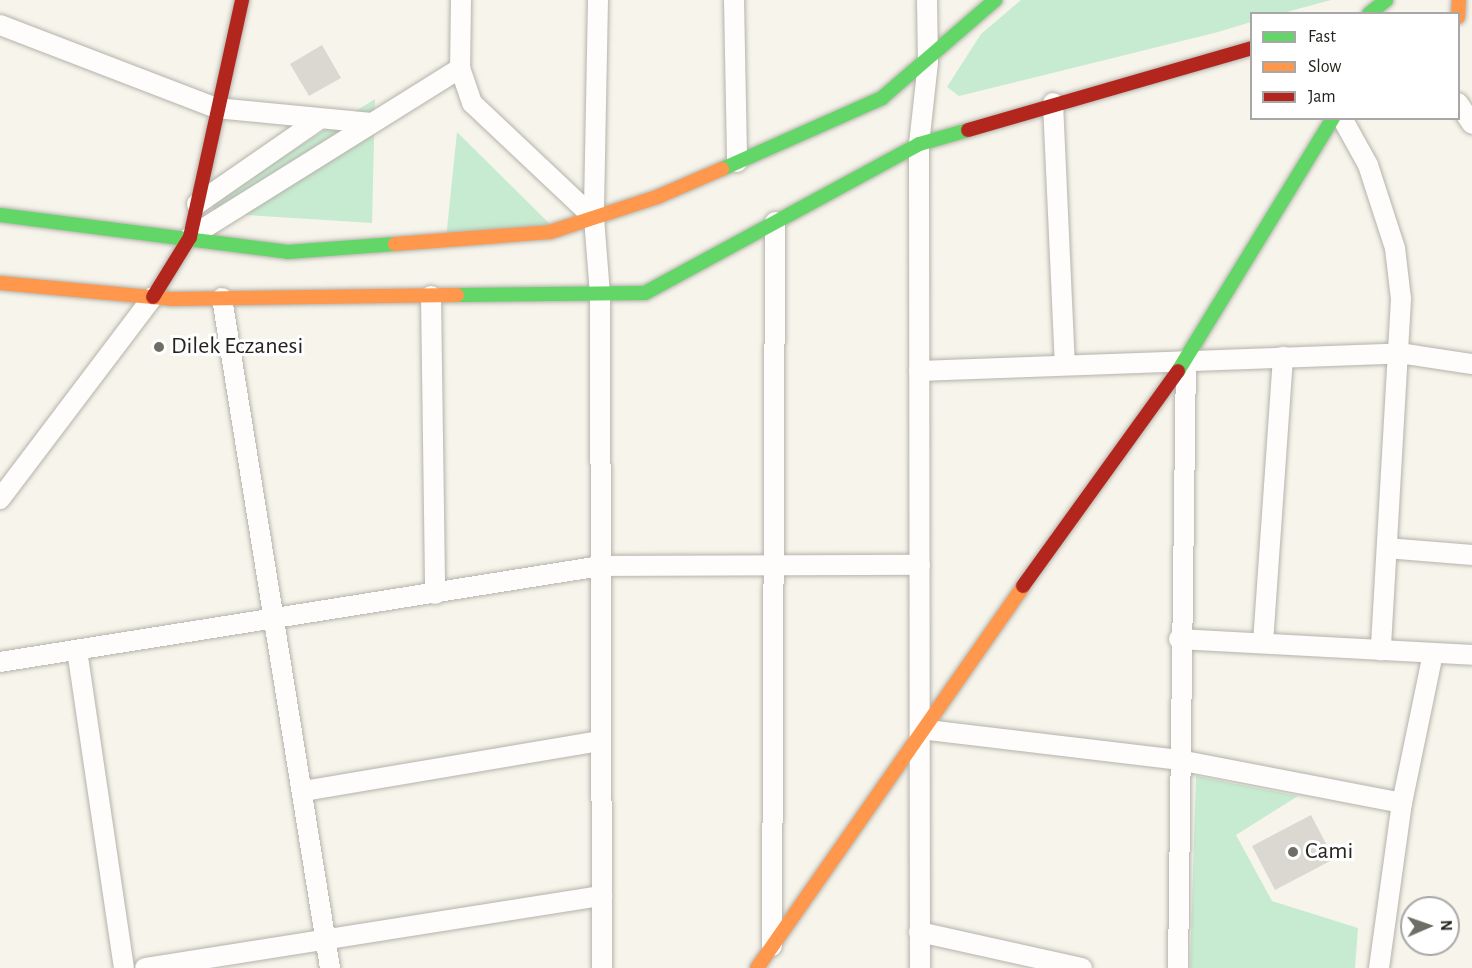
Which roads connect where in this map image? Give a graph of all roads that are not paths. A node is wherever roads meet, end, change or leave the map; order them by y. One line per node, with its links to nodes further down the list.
1 (242, 0): 15 (street)
2 (462, 0): 12 (street)
3 (597, 0): 25 (street)
4 (734, 0): 22 (street)
5 (927, 0): 11 (street)
6 (995, 0): 11 (street)
7 (1386, 0): 8 (street)
8 (1372, 12)
9 (0, 25): 15 (street)
10 (1250, 48): 13 (street)
11 (928, 63): 21 (street); 22 (street)
12 (460, 68): 19 (street); 25 (street)
13 (1053, 103): 21 (street); 36 (street)
14 (1460, 106): 20 (street)
15 (216, 108): 18 (street); 23 (street)
16 (1332, 120): 35 (street)
17 (1343, 120): 33 (street)
18 (317, 121): 19 (street); 23 (street)
19 (371, 123): 27 (street)
20 (1472, 124)
21 (919, 144): 26 (street); 38 (street)
22 (737, 162): 25 (street)
23 (197, 204): 27 (street)
24 (0, 215): 27 (street)
25 (594, 218): 27 (street); 29 (street)
26 (775, 222): 29 (street); 42 (street)
27 (190, 237): 31 (street)
28 (0, 283): 31 (street)
29 (600, 294): 30 (street); 44 (street)
30 (430, 296): 32 (street); 45 (street)
31 (153, 297): 32 (street); 39 (street)
32 (222, 298): 46 (street)
33 (1399, 353): 34 (street); 37 (street); 40 (street)
34 (1283, 357): 35 (street); 48 (street)
35 (1186, 360): 36 (street); 47 (street); 54 (street)
36 (1065, 363): 38 (street)
37 (1472, 364)
38 (919, 371): 43 (street)
39 (0, 499)
40 (1387, 548): 41 (street); 49 (street)
41 (1472, 555)
42 (771, 563): 43 (street); 44 (street); 62 (street)
43 (920, 565): 54 (street)
44 (601, 566): 45 (street); 55 (street)
45 (435, 594): 46 (street)
46 (277, 621): 50 (street); 57 (street)
47 (1179, 639): 48 (street); 56 (street)
48 (1263, 643): 49 (street)
49 (1381, 650): 51 (street)
50 (77, 651): 53 (street); 63 (street)
51 (1433, 653): 52 (street); 58 (street)
52 (1472, 655)
53 (0, 662)
54 (920, 729): 56 (street); 60 (street); 62 (street)
55 (601, 741): 57 (street); 59 (street)
56 (1179, 760): 58 (street); 70 (street)
57 (304, 791): 61 (street)
58 (1402, 803): 71 (street)
59 (602, 896): 61 (street); 66 (street)
60 (919, 932): 68 (street); 69 (street)
61 (325, 936): 64 (street); 65 (street)
62 (772, 948): 67 (street)
63 (124, 968)
64 (145, 968)
65 (330, 968)
66 (602, 968)
67 (757, 968)
68 (920, 968)
69 (1080, 968)
70 (1178, 968)
71 (1379, 968)

